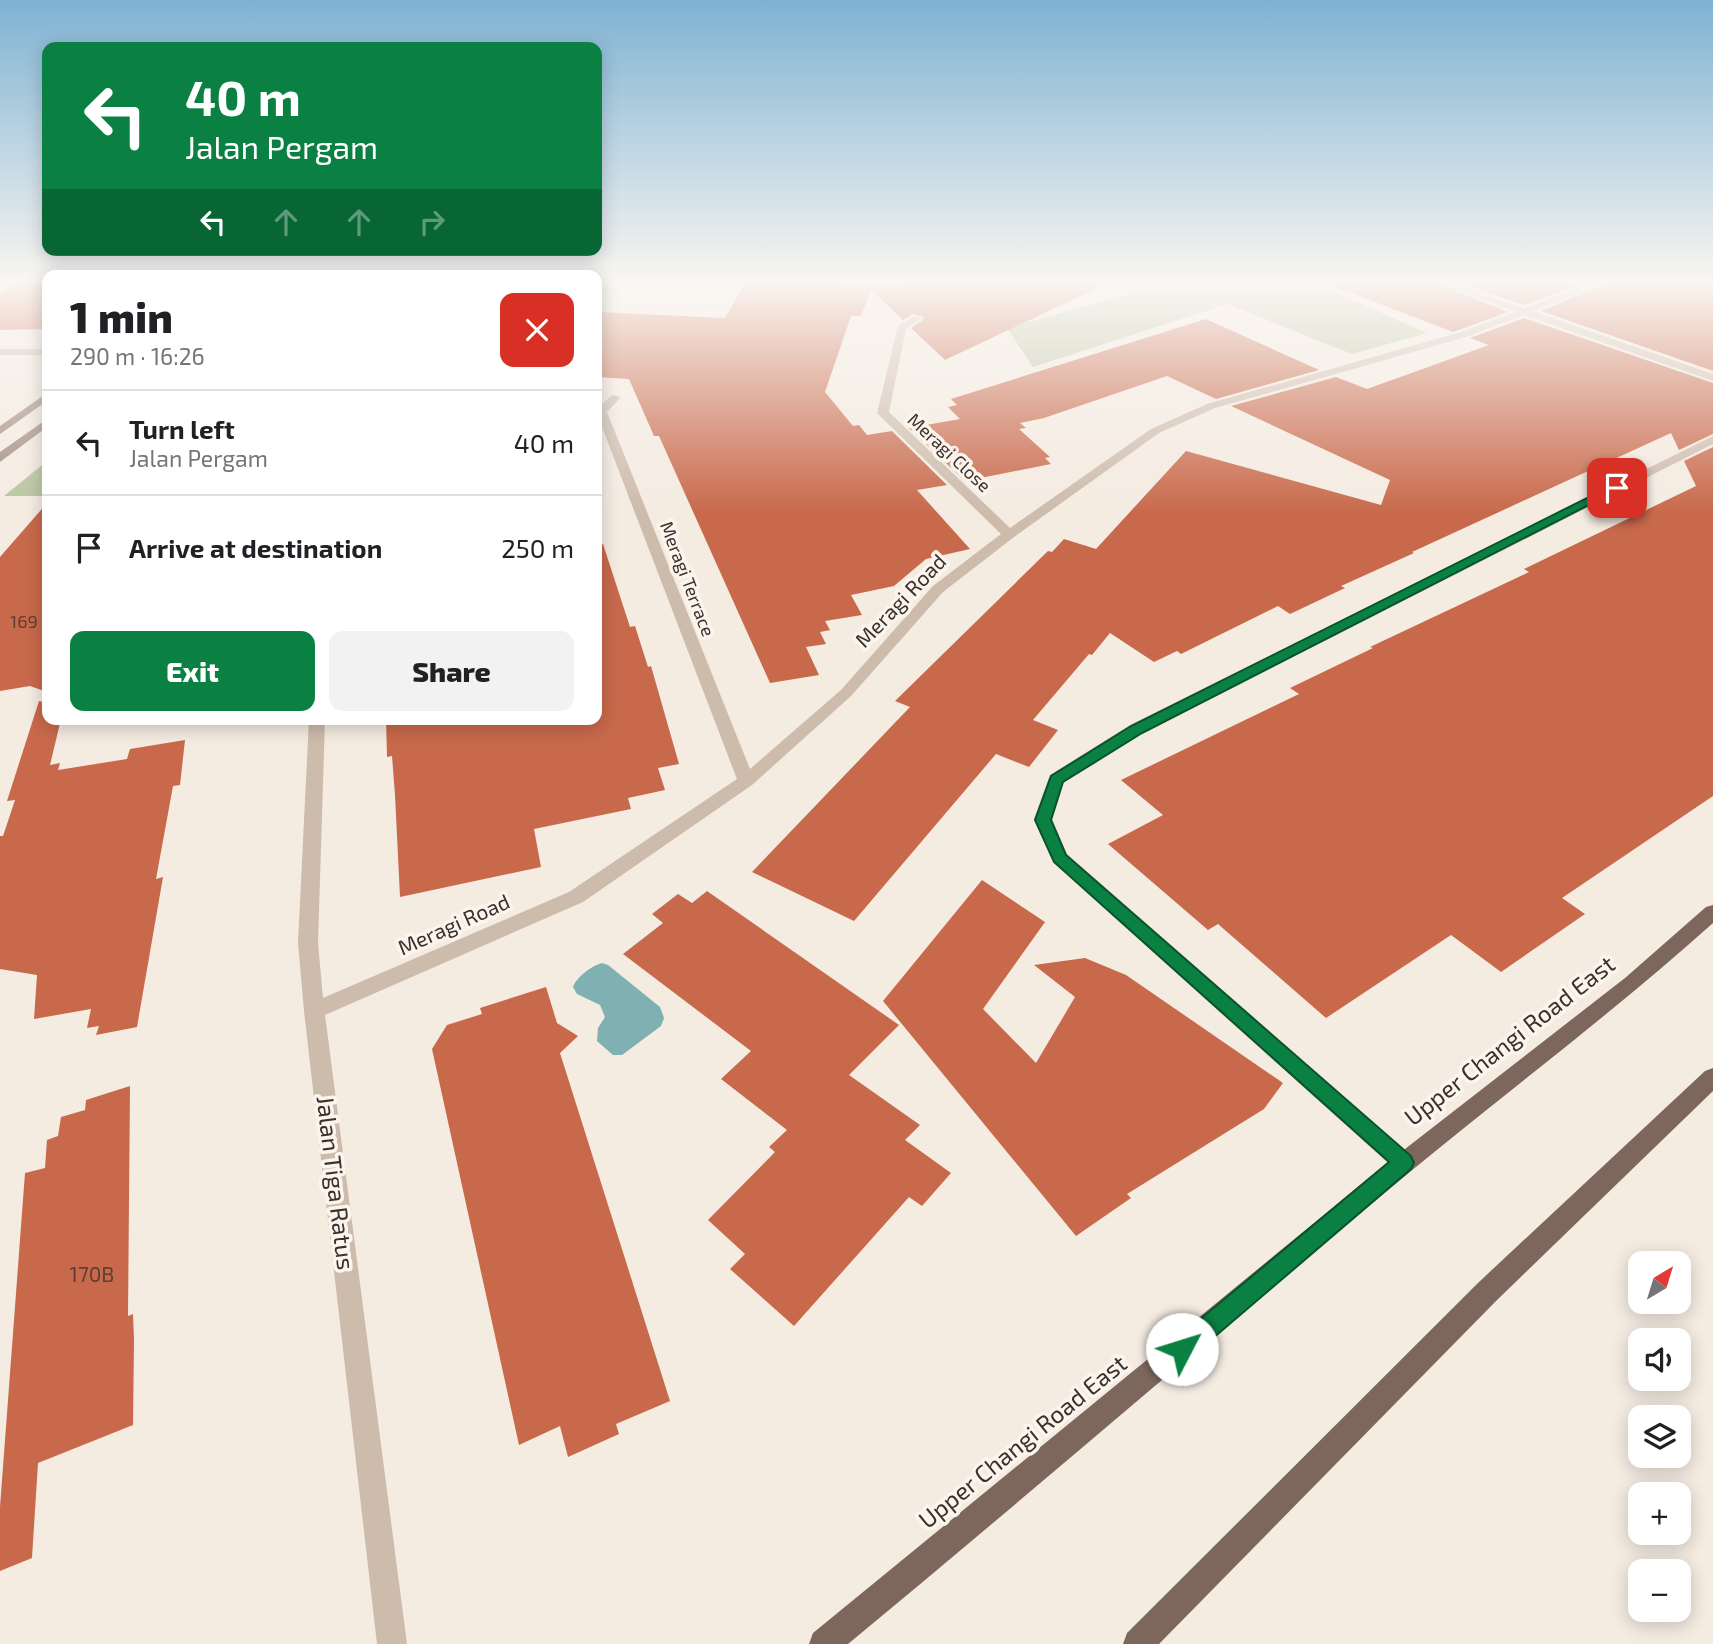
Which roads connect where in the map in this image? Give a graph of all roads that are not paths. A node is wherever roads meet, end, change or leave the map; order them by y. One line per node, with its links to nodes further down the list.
1 (894, 360): 13 (street, Meragi Close)
2 (1379, 360): 13 (street, Meragi Road)
3 (1661, 360): 4 (street)
4 (1713, 378)
5 (616, 397): 7 (street, Meragi Terrace)
6 (42, 400): 10 (main road)
7 (602, 410)
8 (602, 414): 15 (street, Meragi Terrace)
9 (42, 426): 12 (main road)
10 (0, 431)
11 (1713, 439): 19 (street)
12 (0, 458)
13 (1009, 534): 15 (street, Meragi Road)
14 (317, 725): 17 (street, Jalan Tiga Ratus)
15 (746, 781): 17 (street, Meragi Road)
16 (1713, 912): 19 (main road, Upper Changi Road East)
17 (314, 1012): 20 (street, Jalan Tiga Ratus)
18 (1713, 1077): 22 (main road)
19 (1404, 1163): 21 (main road, Upper Changi Road East)
20 (392, 1644)
21 (824, 1644)
22 (1138, 1644)

